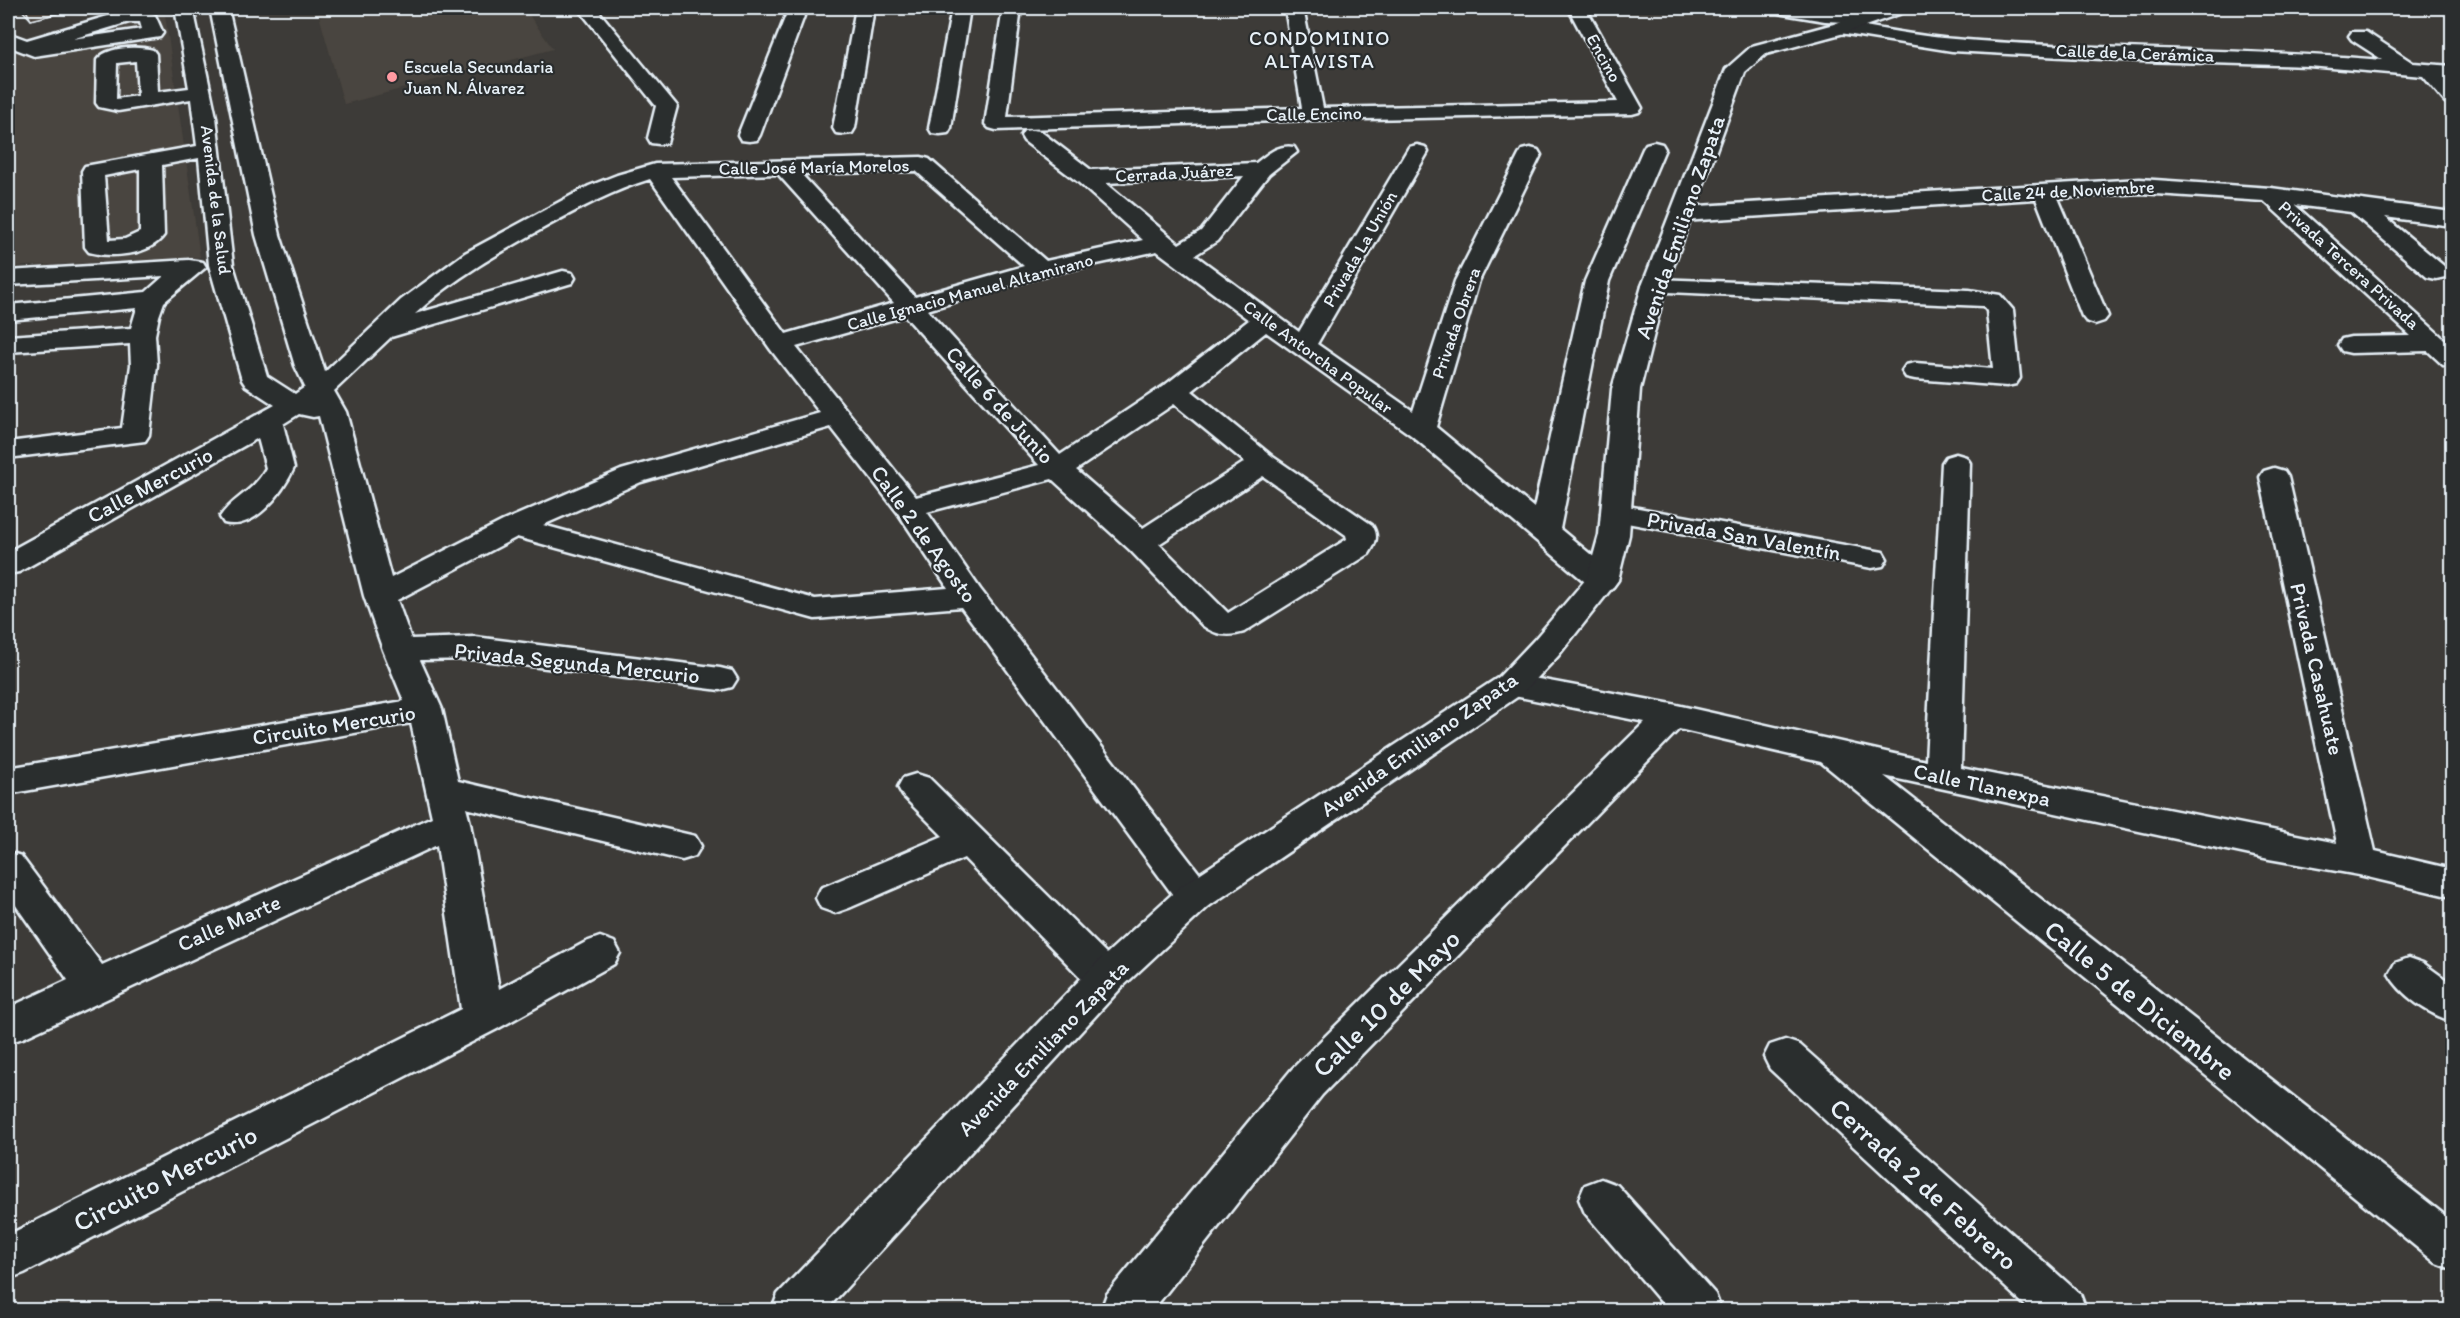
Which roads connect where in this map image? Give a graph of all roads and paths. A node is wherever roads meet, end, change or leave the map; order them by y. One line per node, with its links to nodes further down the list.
1 (119, 8): 14 (street)
2 (184, 8): 18 (street, Avenida de la Salud)
3 (219, 8): 67 (street, Avenida de la Salud)
4 (587, 8): 27 (street)
5 (798, 8): 25 (street)
6 (865, 8): 23 (street)
7 (961, 8): 24 (street)
8 (1012, 8): 22 (street, Calle Encino)
9 (1294, 8): 22 (street)
10 (1577, 8): 21 (street, Encino)
11 (1784, 8): 12 (street, Calle de la Cerámica)
12 (1869, 18): 15 (street, Calle de la Cerámica); 42 (street, Avenida Emiliano Zapata)
13 (2359, 36): 15 (street)
14 (13, 41): 14 (street)
15 (2407, 68): 16 (street, Calle de la Cerámica)
16 (2429, 70): 17 (street, Calle de la Cerámica); 19 (street)
17 (2452, 72)
18 (200, 92): 20 (street); 29 (street, Avenida de la Salud)
19 (2452, 98)
20 (148, 100)
21 (1632, 108): 22 (street, Calle Encino)
22 (1314, 114)
23 (844, 128)
24 (940, 128)
25 (749, 135)
26 (1032, 136): 37 (street, Calle Antorcha Popular)
27 (659, 138)
28 (1654, 149): 81 (street)
29 (209, 150): 33 (street); 46 (street, Avenida de la Salud)
30 (1286, 152): 35 (street, Cerrada Juárez)
31 (1416, 152): 63 (street, Privada La Unión)
32 (1530, 154): 71 (street, Privada Obrera)
33 (151, 160)
34 (783, 167): 36 (street, Calle José María Morelos); 48 (street, Calle José María Morelos); 54 (street, Calle 6 de Junio)
35 (1261, 169): 37 (street, Cerrada Juárez); 45 (street, Cerrada Juárez)
36 (655, 171): 58 (street, Calle José María Morelos); 61 (street, Calle 2 de Agosto)
37 (1086, 177): 45 (street, Calle Antorcha Popular)
38 (2044, 192): 39 (street, Calle 24 de Noviembre); 40 (street, Calle 24 de Noviembre); 56 (street)
39 (2271, 195): 41 (street, Calle 24 de Noviembre); 64 (street, Privada Tercera Privada)
40 (1888, 201): 42 (street, Calle 24 de Noviembre); 44 (street)
41 (2358, 206): 43 (street, Calle 24 de Noviembre); 49 (street)
42 (1683, 214): 52 (street, Avenida Emiliano Zapata)
43 (2452, 219)
44 (1905, 226)
45 (1170, 248): 48 (street, Calle Ignacio Manuel Altamirano); 57 (street, Calle Antorcha Popular)
46 (221, 265): 47 (street); 68 (street, Avenida de la Salud)
47 (189, 267): 50 (street); 53 (street)
48 (1041, 269): 54 (street, Calle Ignacio Manuel Altamirano)
49 (2436, 272)
50 (8, 278)
51 (563, 278): 58 (street)
52 (1654, 286): 65 (street); 78 (street, Avenida Emiliano Zapata)
53 (153, 299): 55 (street); 59 (street)
54 (910, 307): 61 (street, Calle Ignacio Manuel Altamirano); 75 (street, Calle 6 de Junio)
55 (8, 312)
56 (2096, 316)
57 (1265, 320): 63 (street, Calle Antorcha Popular); 66 (street)
58 (384, 331): 67 (street, Calle Mercurio)
59 (142, 335): 60 (street); 72 (street)
60 (8, 344)
61 (780, 344): 69 (street, Calle 2 de Agosto)
62 (2351, 345): 64 (street)
63 (1303, 346): 71 (street, Calle Antorcha Popular)
64 (2444, 351)
65 (1915, 371)
66 (1175, 391): 73 (street); 75 (street)
67 (327, 400): 68 (street, Calle Mercurio); 86 (street)
68 (293, 405): 70 (street, Calle Mercurio)
69 (837, 417): 77 (street, Calle 2 de Agosto); 80 (street)
70 (268, 420): 79 (street); 84 (street, Calle Mercurio)
71 (1420, 429): 81 (street, Calle Antorcha Popular)
72 (8, 450)
73 (1263, 463): 82 (street); 82 (street, Calle 6 de Junio)
74 (1956, 463): 94 (street)
75 (1058, 469): 77 (street); 82 (street, Calle 6 de Junio)
76 (2274, 477): 100 (street, Privada Casahuate)
77 (909, 508): 87 (street, Calle 2 de Agosto)
78 (1616, 513): 83 (street, Privada San Valentín); 85 (street, Avenida Emiliano Zapata)
79 (235, 517)
80 (513, 527): 86 (street); 87 (street)
81 (1544, 532): 85 (street, Calle Antorcha Popular)
82 (1141, 543)
83 (1872, 559)
84 (8, 565)
85 (1602, 580): 90 (street, Avenida Emiliano Zapata)
86 (380, 596): 88 (street)
87 (969, 596): 103 (street, Calle 2 de Agosto)
88 (399, 650): 89 (street, Privada Segunda Mercurio); 91 (street)
89 (720, 679)
90 (1511, 685): 92 (street, Calle Tlanexpa); 103 (street, Avenida Emiliano Zapata)
91 (425, 709): 95 (street, Circuito Mercurio); 97 (street, Circuito Mercurio)
92 (1672, 716): 93 (street, Calle Tlanexpa); 117 (street, Calle 10 de Mayo)
93 (1829, 752): 94 (street, Calle Tlanexpa); 114 (street, Calle 5 de Diciembre)
94 (1943, 777): 100 (street, Calle Tlanexpa)
95 (8, 781)
96 (916, 787): 98 (street)
97 (447, 806): 99 (street); 108 (street, Calle Marte); 110 (street, Circuito Mercurio)
98 (970, 840): 104 (street); 107 (street)
99 (682, 846)
100 (2359, 861): 102 (street, Calle Tlanexpa)
101 (8, 866): 108 (street)
102 (2452, 883)
103 (1195, 896): 107 (street, Avenida Emiliano Zapata)
104 (835, 898)
105 (600, 952): 110 (street, Circuito Mercurio)
106 (2409, 974): 109 (street)
107 (1106, 978): 116 (street, Avenida Emiliano Zapata)
108 (94, 985): 111 (street, Calle Marte)
109 (2452, 1005)
110 (483, 1017): 115 (street, Circuito Mercurio)
111 (8, 1026)
112 (1785, 1057): 119 (street, Cerrada 2 de Febrero)
113 (1601, 1199): 118 (street)
114 (2452, 1248)
115 (8, 1258)
116 (795, 1311)
117 (1124, 1311)
118 (1698, 1311)
119 (2063, 1311)

